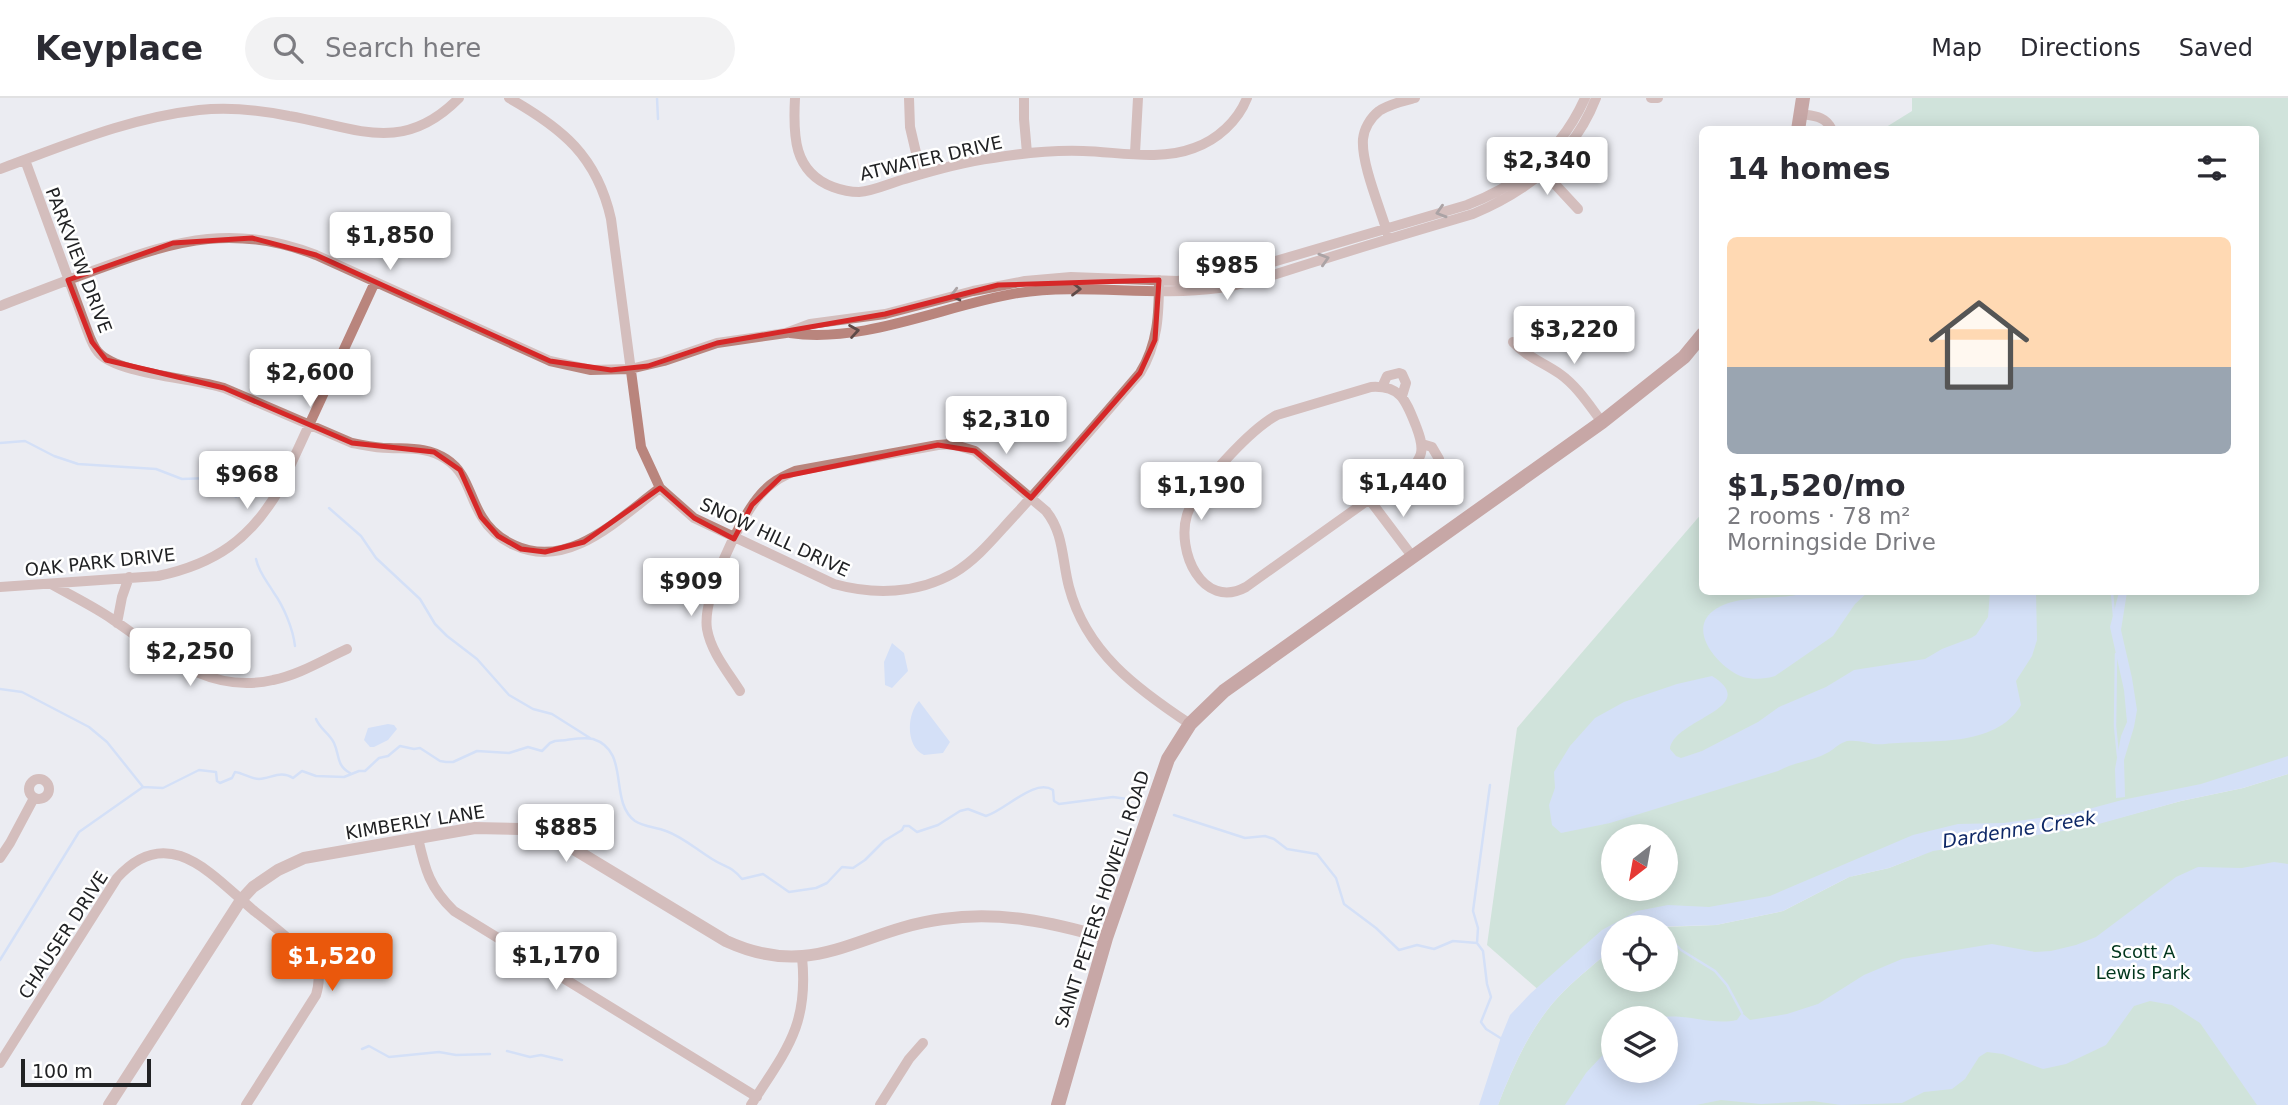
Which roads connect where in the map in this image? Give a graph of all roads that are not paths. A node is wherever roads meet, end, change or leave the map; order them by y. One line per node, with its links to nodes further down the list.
1 (239, 98): 15 (street)
2 (459, 98): 15 (street)
3 (509, 98): 36 (street, SNOW HILL DRIVE)
4 (795, 98): 24 (street, ATWATER DRIVE)
5 (909, 98): 24 (street)
6 (1024, 98): 19 (street)
7 (1138, 98): 20 (street)
8 (1247, 98): 20 (street, ATWATER DRIVE)
9 (1415, 98): 26 (street)
10 (1585, 98): 22 (street)
11 (1596, 98): 22 (street)
12 (1651, 98): 13 (street)
13 (1658, 98)
14 (1803, 98): 16 (main road)
15 (238, 109): 21 (street)
16 (1801, 114): 17 (main road); 18 (street)
17 (1799, 126)
18 (1830, 126)
19 (1027, 153): 20 (street, ATWATER DRIVE); 24 (street, ATWATER DRIVE)
20 (1135, 153)
21 (25, 160): 23 (street); 27 (street, PARKVIEW DRIVE)
22 (1541, 168): 25 (street); 26 (street)
23 (0, 169)
24 (921, 174)
25 (1578, 209)
26 (1388, 234): 30 (street)
27 (68, 280): 28 (street); 32 (street); 40 (street, PARKVIEW DRIVE)
28 (375, 282): 36 (street); 40 (street, OAK PARK DRIVE)
29 (998, 285): 30 (street); 31 (street); 33 (street, one-way to 33)
30 (1159, 286): 31 (street, one-way to 30); 44 (street, SNOW HILL DRIVE)
31 (1001, 297): 33 (street, one-way to 31)
32 (0, 306)
33 (786, 332): 36 (street)
34 (1699, 339): 39 (main road, SAINT PETERS HOWELL ROAD)
35 (1513, 342): 39 (street)
36 (630, 369): 43 (street, SNOW HILL DRIVE)
37 (1382, 387): 38 (street); 38 (street); 45 (street)
38 (1402, 396): 41 (street)
39 (1602, 422): 47 (main road, SAINT PETERS HOWELL ROAD)
40 (309, 426): 43 (street, PARKVIEW DRIVE); 48 (street, OAK PARK DRIVE)
41 (1422, 444): 42 (street); 42 (street)
42 (1414, 467): 45 (street)
43 (660, 488): 46 (street, SNOW HILL DRIVE)
44 (1031, 498): 46 (street, SNOW HILL DRIVE); 46 (street); 54 (street)
45 (1369, 499): 47 (street)
46 (734, 539): 53 (street)
47 (1412, 556): 54 (main road, SAINT PETERS HOWELL ROAD)
48 (129, 577): 49 (street, OAK PARK DRIVE); 51 (street)
49 (51, 584): 50 (street, OAK PARK DRIVE); 51 (street)
50 (0, 587)
51 (117, 623): 52 (street)
52 (347, 649)
53 (740, 691)
54 (1190, 724): 59 (main road, SAINT PETERS HOWELL ROAD)
55 (34, 798): 57 (street)
56 (418, 838): 58 (street, KIMBERLY LANE); 60 (street, KIMBERLY LANE); 63 (street)
57 (0, 858)
58 (242, 900): 62 (street, CHAUSER DRIVE); 64 (street, KIMBERLY LANE); 65 (street, CHAUSER DRIVE)
59 (1106, 938): 60 (street, KIMBERLY LANE); 67 (main road, SAINT PETERS HOWELL ROAD)
60 (802, 957): 63 (street)
61 (923, 1043): 66 (street)
62 (0, 1063)
63 (754, 1101)
64 (109, 1105)
65 (246, 1105)
66 (880, 1105)
67 (1058, 1105)

